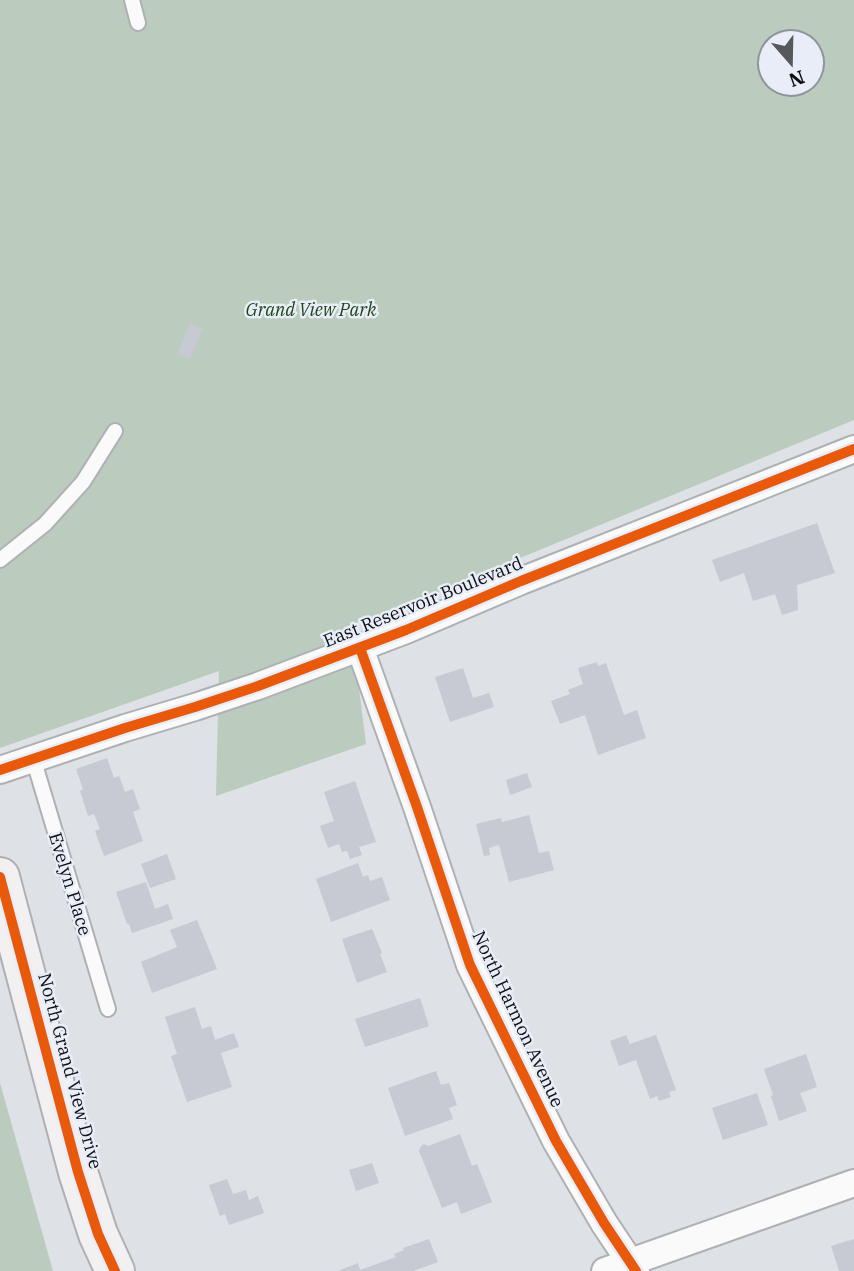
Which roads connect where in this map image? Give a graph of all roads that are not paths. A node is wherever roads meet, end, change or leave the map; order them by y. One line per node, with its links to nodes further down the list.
1 (132, 0): 2 (lane)
2 (138, 23)
3 (115, 431): 5 (lane)
4 (854, 449): 6 (street, East Reservoir Boulevard)
5 (0, 560)
6 (360, 648): 7 (street, East Reservoir Boulevard); 12 (street, North Harmon Avenue)
7 (33, 758): 8 (street, East Reservoir Boulevard); 10 (lane, Evelyn Place)
8 (0, 770)
9 (0, 877): 13 (street, North Grand View Drive)
10 (108, 1009)
11 (854, 1183): 12 (street)
12 (624, 1268)
13 (115, 1271)

